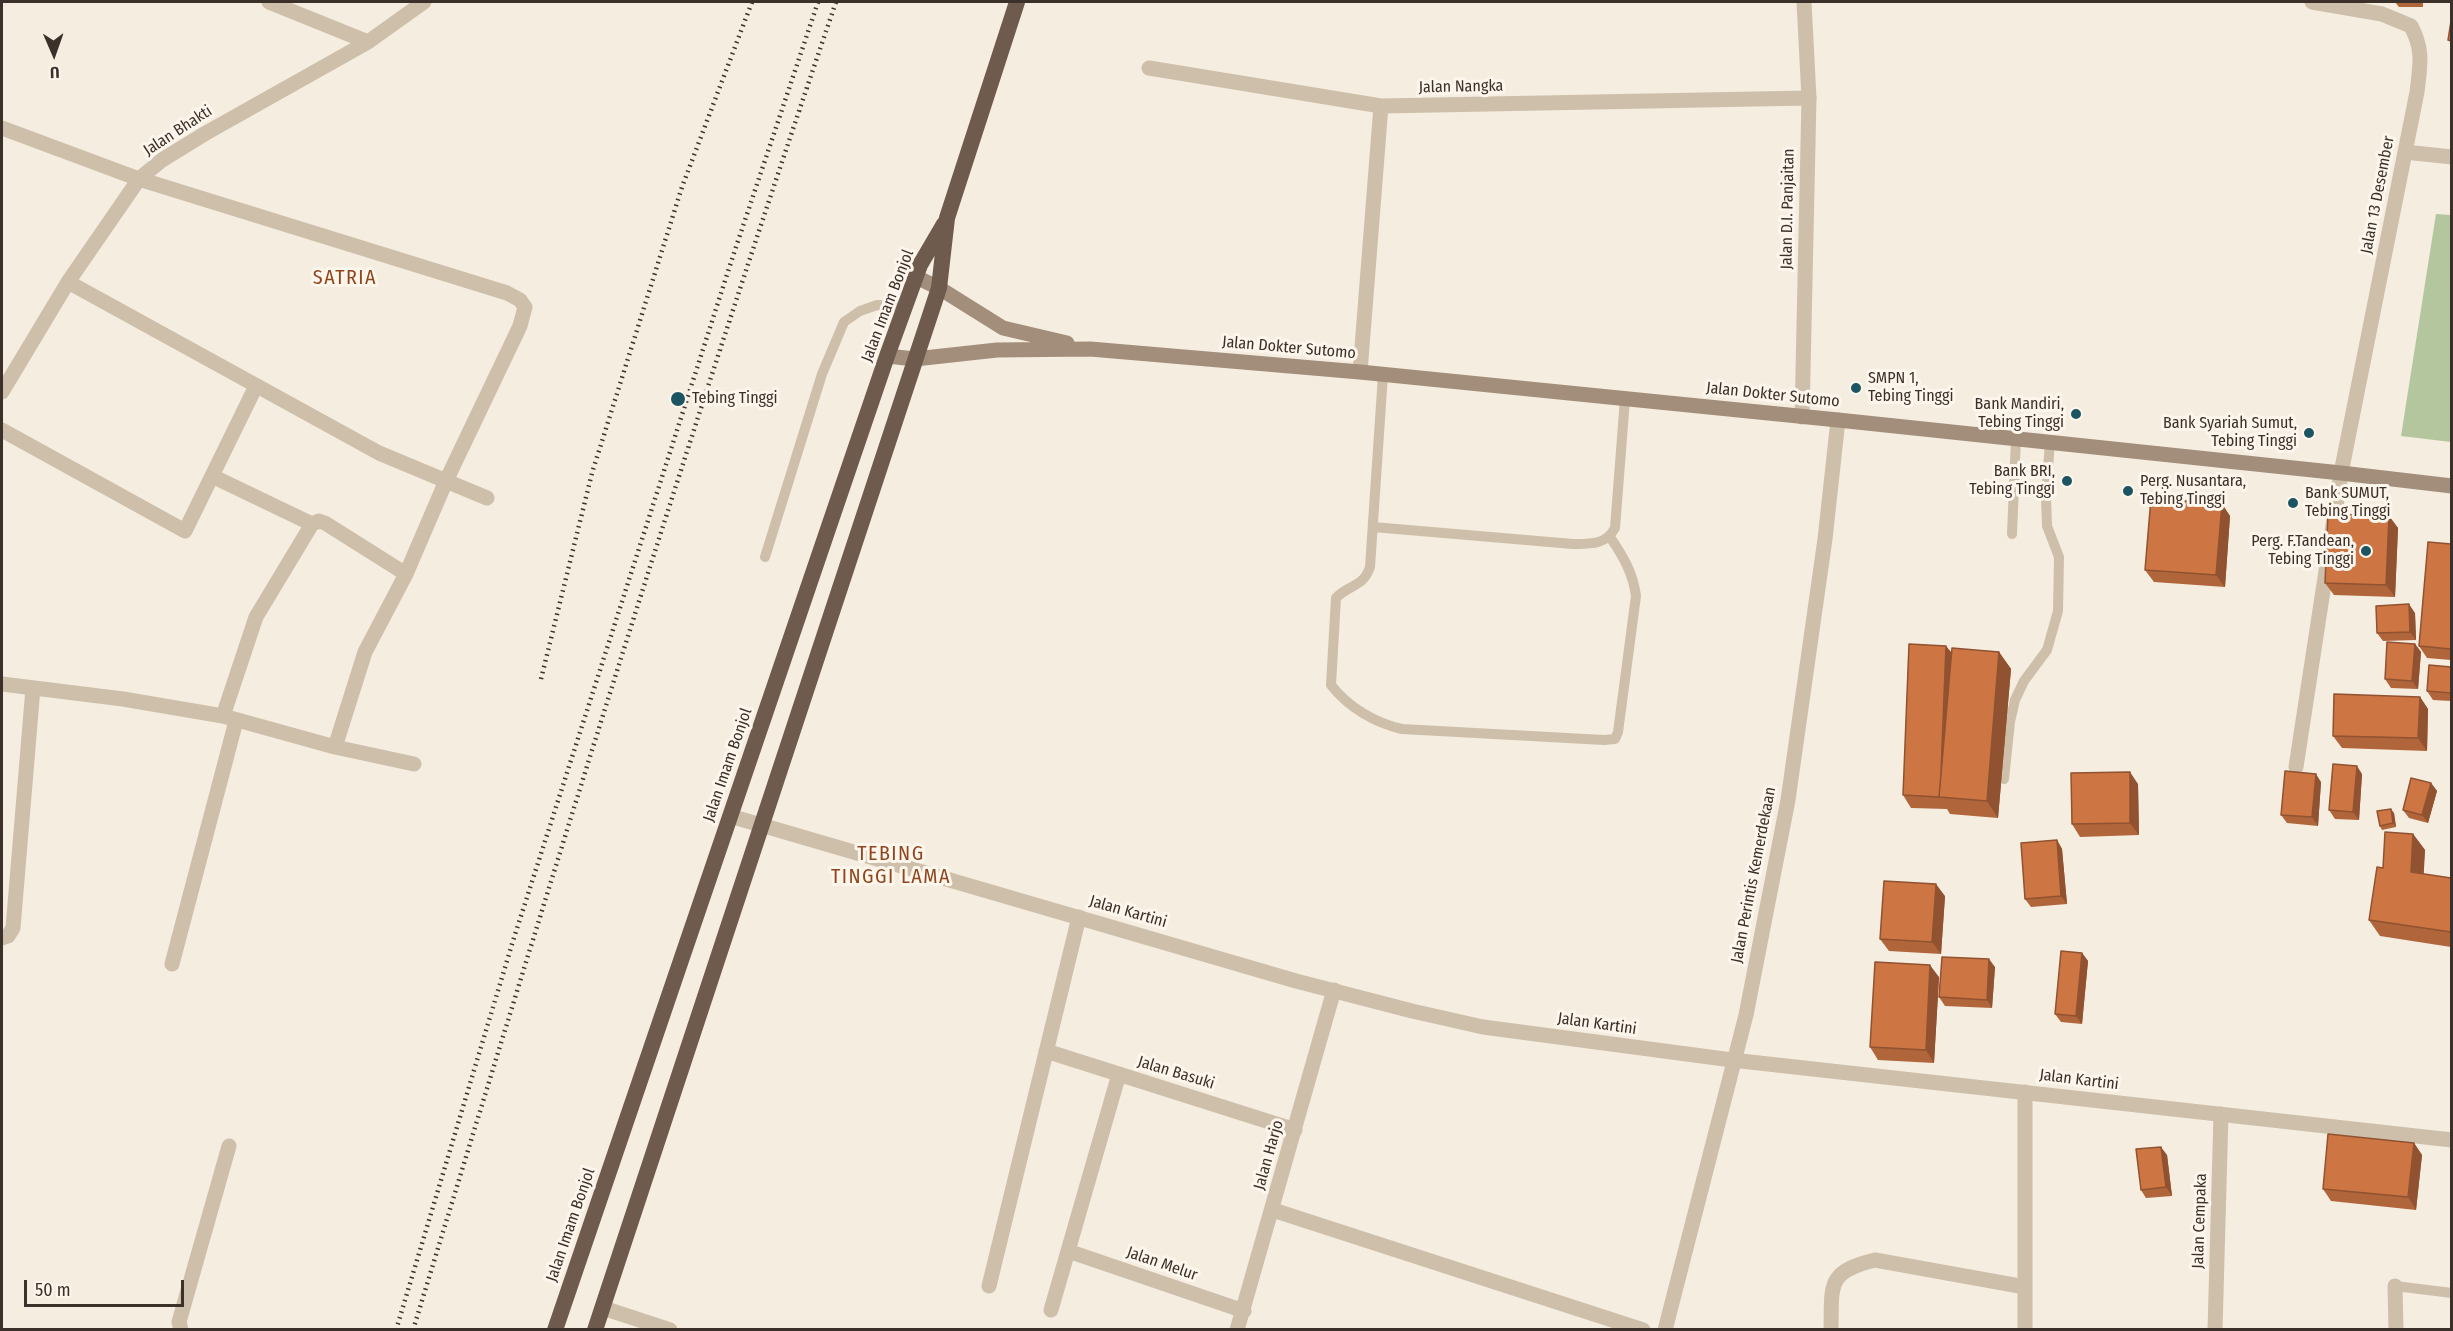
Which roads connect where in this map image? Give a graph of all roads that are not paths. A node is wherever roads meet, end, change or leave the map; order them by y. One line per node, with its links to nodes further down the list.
1 (269, 2): 7 (street)
2 (423, 2): 7 (street, Jalan Bhakti)
3 (1017, 2): 15 (highway, Jalan Imam Bonjol)
4 (1804, 2): 9 (street, Jalan D.I. Panjaitan)
5 (2312, 2): 6 (street, Jalan 13 Desember)
6 (2334, 3): 12 (street, Jalan 13 Desember)
7 (368, 42): 14 (street, Jalan Bhakti)
8 (1149, 69): 10 (street, Jalan Nangka)
9 (1809, 98): 10 (street, Jalan Nangka); 28 (street, Jalan D.I. Panjaitan)
10 (1381, 106): 23 (street)
11 (2, 128): 14 (street)
12 (2405, 152): 13 (street); 33 (street, Jalan 13 Desember)
13 (2451, 158)
14 (139, 179): 17 (street, Jalan Bhakti); 35 (street)
15 (947, 218): 16 (highway, Jalan Imam Bonjol); 18 (highway, Jalan Imam Bonjol)
16 (916, 277): 18 (main road, Jalan Dokter Sutomo); 19 (highway, Jalan Imam Bonjol)
17 (69, 282): 25 (street); 26 (street, Jalan Bhakti)
18 (939, 288): 20 (main road, Jalan Dokter Sutomo); 22 (highway, Jalan Imam Bonjol)
19 (905, 306): 21 (highway, Jalan Imam Bonjol); 42 (lane)
20 (1090, 349): 22 (main road, Jalan Dokter Sutomo); 23 (main road, Jalan Dokter Sutomo)
21 (887, 356): 22 (main road, Jalan Dokter Sutomo); 51 (highway, Jalan Imam Bonjol)
22 (915, 359): 52 (highway, Jalan Imam Bonjol)
23 (1360, 372): 24 (main road, Jalan Dokter Sutomo)
24 (1383, 375): 27 (main road, Jalan Dokter Sutomo); 39 (lane)
25 (256, 386): 34 (street); 35 (street)
26 (2, 392)
27 (1625, 399): 28 (main road, Jalan Dokter Sutomo); 41 (lane)
28 (1802, 417): 29 (main road, Jalan Dokter Sutomo)
29 (1838, 420): 31 (main road, Jalan Dokter Sutomo); 58 (street, Jalan Perintis Kemerdekaan)
30 (2, 430): 34 (street)
31 (2016, 438): 32 (main road, Jalan Dokter Sutomo); 40 (lane)
32 (2050, 441): 33 (main road, Jalan Dokter Sutomo); 50 (lane)
33 (2341, 473): 36 (main road, Jalan Dokter Sutomo); 49 (street, Jalan 13 Desember)
34 (212, 476): 38 (street)
35 (446, 481): 37 (street); 43 (street)
36 (2451, 486)
37 (487, 498)
38 (312, 524): 43 (street); 46 (street)
39 (1372, 527): 41 (lane); 41 (lane)
40 (2012, 534)
41 (1610, 537)
42 (765, 557)
43 (406, 574): 47 (street)
44 (2, 684): 45 (street)
45 (33, 688): 46 (street); 54 (street)
46 (230, 719): 47 (street); 55 (street)
47 (335, 747): 48 (street)
48 (414, 764)
49 (2296, 766)
50 (2004, 779)
51 (730, 816): 52 (street, Jalan Kartini); 75 (highway, Jalan Imam Bonjol)
52 (761, 825): 53 (street, Jalan Kartini); 71 (highway, Jalan Imam Bonjol)
53 (1079, 917): 56 (street, Jalan Kartini); 57 (street)
54 (2, 938)
55 (172, 963)
56 (1334, 990): 58 (street, Jalan Kartini); 62 (street, Jalan Harjo)
57 (1046, 1051): 59 (street, Jalan Basuki); 67 (street)
58 (1732, 1060): 60 (street, Jalan Kartini); 80 (street, Jalan Perintis Kemerdekaan)
59 (1119, 1074): 62 (street, Jalan Basuki); 66 (street)
60 (2025, 1092): 61 (street, Jalan Kartini); 69 (street)
61 (2221, 1114): 63 (street, Jalan Kartini); 83 (street, Jalan Cempaka)
62 (1295, 1130): 65 (street, Jalan Harjo)
63 (2451, 1140)
64 (230, 1146): 74 (street)
65 (1273, 1210): 73 (street, Jalan Harjo); 79 (street)
66 (1068, 1251): 72 (street); 73 (street, Jalan Melur)
67 (989, 1286)
68 (2395, 1286): 70 (lane); 84 (street)
69 (2025, 1287): 81 (street); 82 (street)
70 (2451, 1293)
71 (603, 1308): 76 (highway, Jalan Imam Bonjol); 77 (street)
72 (1051, 1310)
73 (1244, 1311): 78 (street, Jalan Harjo)
74 (181, 1329)
75 (555, 1329)
76 (596, 1329)
77 (670, 1329)
78 (1237, 1329)
79 (1643, 1329)
80 (1665, 1329)
81 (1831, 1329)
82 (2025, 1329)
83 (2215, 1329)
84 (2396, 1329)

